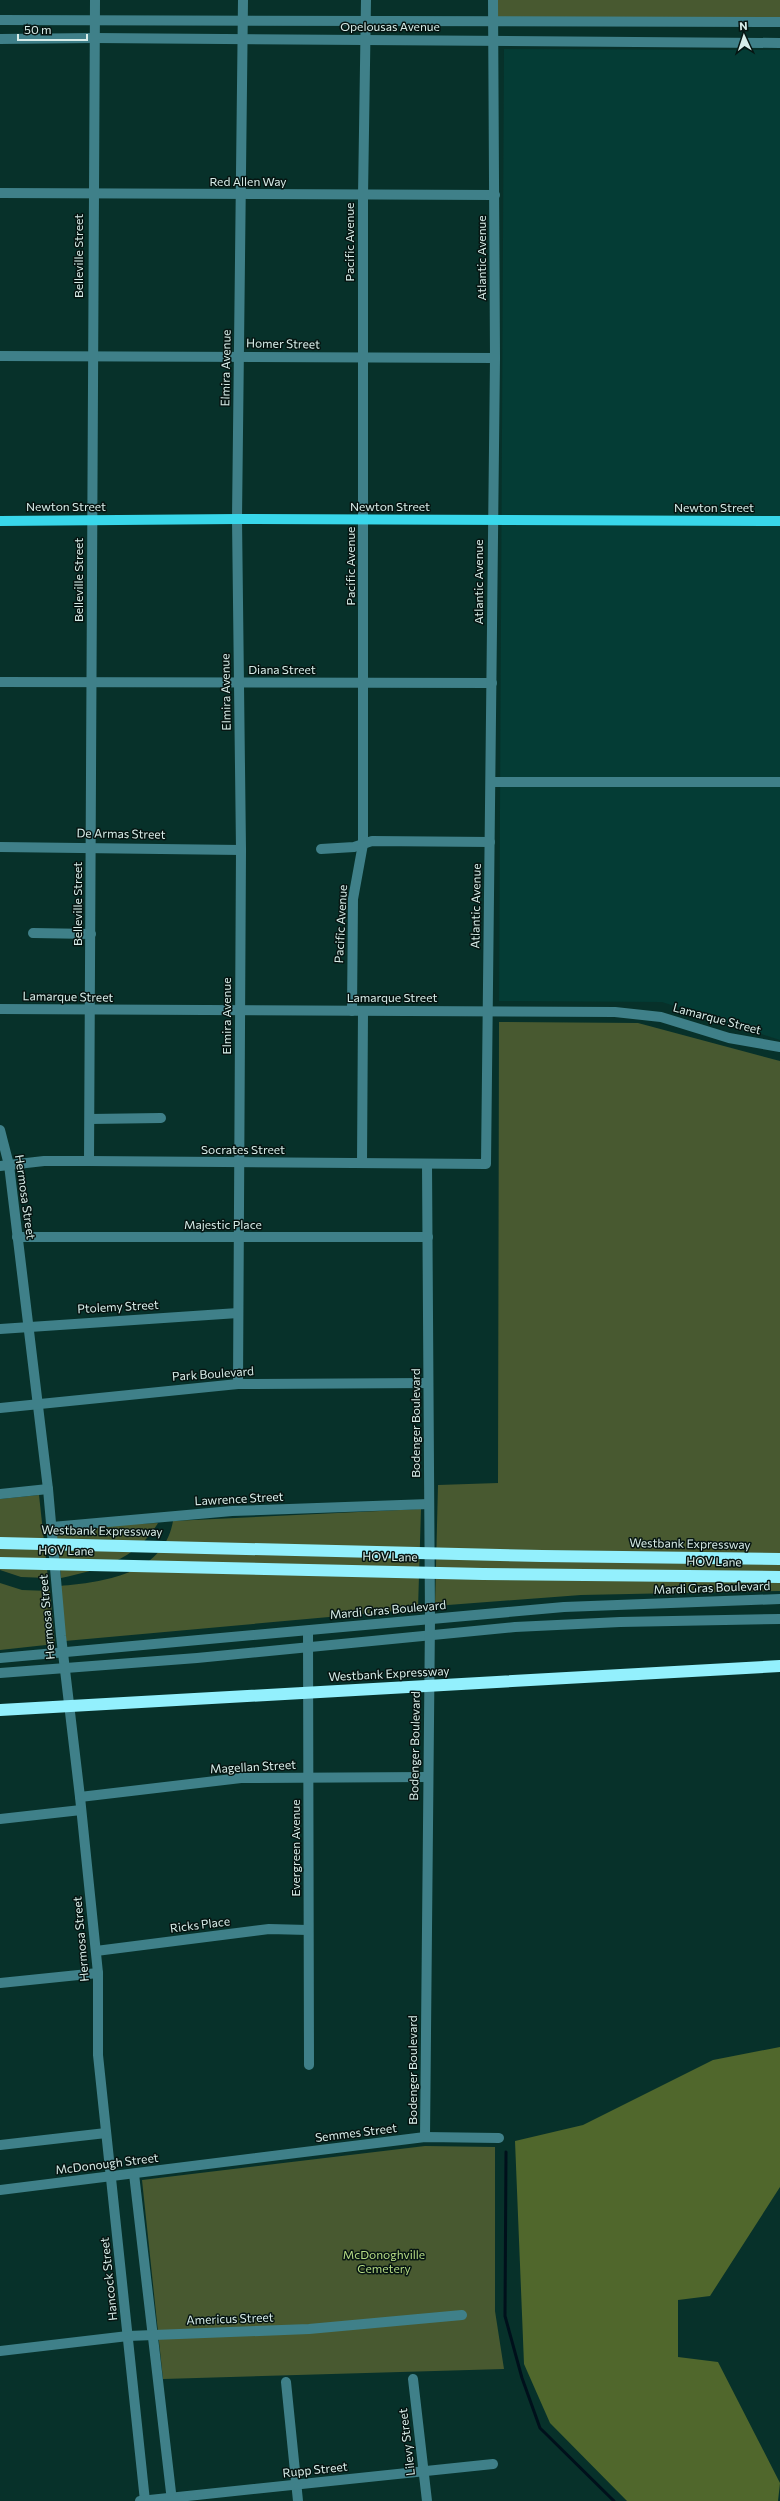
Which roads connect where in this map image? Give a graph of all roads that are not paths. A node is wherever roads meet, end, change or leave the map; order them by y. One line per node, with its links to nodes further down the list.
1 (95, 0): 5 (street, Belleville Street)
2 (243, 0): 7 (street, Elmira Avenue)
3 (366, 0): 8 (street, Pacific Avenue)
4 (493, 0): 9 (street, Atlantic Avenue)
5 (94, 18): 6 (street, Opelousas Avenue); 7 (street, Opelousas Avenue); 11 (street, Belleville Street)
6 (0, 20)
7 (243, 20): 8 (street, Opelousas Avenue); 13 (street, Elmira Avenue)
8 (366, 20): 9 (street, Opelousas Avenue); 14 (street, Pacific Avenue)
9 (493, 22): 10 (street, Opelousas Avenue); 15 (street, Atlantic Avenue)
10 (780, 22)
11 (94, 38): 12 (street, Opelousas Avenue); 13 (street, Opelousas Avenue); 18 (street, Belleville Street)
12 (0, 39)
13 (243, 39): 14 (street, Opelousas Avenue); 19 (street, Elmira Avenue)
14 (366, 40): 15 (street, Opelousas Avenue); 21 (street, Pacific Avenue)
15 (494, 41): 16 (street, Opelousas Avenue); 20 (street, Atlantic Avenue)
16 (780, 44)
17 (0, 193): 18 (street, Red Allen Way)
18 (92, 193): 19 (street, Red Allen Way); 23 (street, Belleville Street)
19 (241, 195): 21 (street, Red Allen Way); 24 (street, Elmira Avenue)
20 (495, 195): 21 (street, Red Allen Way); 26 (street, Atlantic Avenue)
21 (363, 196): 25 (street, Pacific Avenue)
22 (0, 356): 23 (street, Homer Street)
23 (92, 356): 24 (street, Homer Street); 28 (street, Belleville Street)
24 (239, 356): 25 (street, Homer Street); 27 (street, Elmira Avenue)
25 (364, 358): 26 (street, Homer Street); 29 (street, Pacific Avenue)
26 (495, 358): 30 (street, Atlantic Avenue)
27 (237, 519): 28 (main road, Newton Street); 29 (main road, Newton Street); 36 (street, Elmira Avenue)
28 (93, 520): 31 (main road, Newton Street); 35 (street, Belleville Street)
29 (365, 520): 30 (main road, Newton Street); 37 (street, Pacific Avenue)
30 (492, 520): 32 (main road, Newton Street); 34 (street, Atlantic Avenue)
31 (0, 521)
32 (780, 521)
33 (0, 682): 35 (street, Diana Street)
34 (492, 682): 37 (street, Diana Street); 38 (street, Atlantic Avenue)
35 (92, 683): 36 (street, Diana Street); 42 (street, Belleville Street)
36 (238, 683): 37 (street, Diana Street); 45 (street, Elmira Avenue)
37 (364, 684): 41 (street, Pacific Avenue)
38 (491, 782): 39 (street); 40 (street, Atlantic Avenue)
39 (780, 782)
40 (490, 842): 41 (street); 53 (street, Atlantic Avenue)
41 (363, 844): 44 (street); 51 (street, Pacific Avenue)
42 (90, 846): 43 (street, De Armas Street); 45 (street, De Armas Street); 47 (street, Belleville Street)
43 (0, 847)
44 (321, 849)
45 (241, 850): 50 (street, Elmira Avenue)
46 (33, 933): 47 (street)
47 (91, 934): 49 (street, Belleville Street)
48 (0, 1009): 49 (street, Lamarque Street)
49 (90, 1010): 50 (street, Lamarque Street); 56 (street, Belleville Street)
50 (239, 1011): 51 (street, Lamarque Street); 60 (street, Elmira Avenue)
51 (352, 1011): 52 (street, Lamarque Street)
52 (363, 1011): 53 (street, Lamarque Street); 59 (street)
53 (488, 1011): 54 (street, Lamarque Street); 62 (street, Atlantic Avenue)
54 (780, 1047)
55 (161, 1118): 56 (street)
56 (90, 1120): 58 (street, Belleville Street)
57 (0, 1130): 63 (street, Hermosa Street)
58 (89, 1161): 60 (street, Socrates Street); 63 (street, Socrates Street)
59 (362, 1163): 60 (street, Socrates Street); 61 (street, Socrates Street)
60 (241, 1164): 66 (street, Elmira Avenue)
61 (427, 1164): 62 (street, Socrates Street); 64 (street, Bodenger Boulevard)
62 (486, 1164)
63 (4, 1165): 65 (street, Hermosa Street)
64 (428, 1236): 66 (street, Majestic Place); 70 (street, Bodenger Boulevard)
65 (17, 1237): 66 (street, Majestic Place); 68 (street, Hermosa Street)
66 (240, 1238): 67 (street, Elmira Avenue)
67 (238, 1313): 68 (street, Ptolemy Street); 71 (street, Elmira Avenue)
68 (27, 1326): 69 (street, Ptolemy Street); 72 (street, Hermosa Street)
69 (0, 1329)
70 (428, 1383): 71 (street, Park Boulevard); 76 (street, Bodenger Boulevard)
71 (238, 1384): 72 (street, Park Boulevard)
72 (36, 1404): 73 (street, Park Boulevard); 74 (street, Hermosa Street)
73 (0, 1408)
74 (48, 1489): 75 (street); 77 (street, Hermosa Street)
75 (0, 1494)
76 (428, 1504): 77 (street, Lawrence Street); 83 (street, Bodenger Boulevard)
77 (52, 1527): 88 (street, Hermosa Street)
78 (0, 1543): 79 (highway, Westbank Expressway, bridge)
79 (780, 1558)
80 (0, 1563): 81 (highway, HOV Lane, bridge)
81 (780, 1577)
82 (780, 1599): 83 (street, Mardi Gras Boulevard)
83 (430, 1619): 85 (street, Mardi Gras Boulevard); 86 (street, Bodenger Boulevard)
84 (780, 1619): 86 (street)
85 (308, 1631): 87 (street, Evergreen Avenue); 88 (street, Mardi Gras Boulevard)
86 (429, 1635): 87 (street); 94 (street, Bodenger Boulevard)
87 (309, 1646): 91 (street); 95 (street, Evergreen Avenue)
88 (63, 1653): 89 (street, Mardi Gras Boulevard); 91 (street, Hermosa Street)
89 (0, 1658)
90 (780, 1666): 93 (highway, Westbank Expressway, bridge)
91 (65, 1669): 92 (street); 96 (street, Hermosa Street)
92 (0, 1673)
93 (0, 1710)
94 (428, 1777): 95 (street, Magellan Street); 106 (street, Bodenger Boulevard)
95 (309, 1778): 96 (street, Magellan Street); 99 (street, Evergreen Avenue)
96 (80, 1798): 97 (street, Hermosa Street)
97 (82, 1810): 98 (street); 100 (street, Hermosa Street)
98 (0, 1819)
99 (308, 1930): 100 (street, Ricks Place); 104 (street, Evergreen Avenue)
100 (96, 1951): 101 (street, Hermosa Street)
101 (98, 1973): 102 (street); 103 (street, Hermosa Street)
102 (0, 1983)
103 (98, 2055): 105 (street, Hancock Street)
104 (309, 2065)
105 (106, 2133): 108 (street); 111 (street, Hancock Street)
106 (425, 2137): 107 (street, Semmes Street); 109 (street, Semmes Street)
107 (499, 2138)
108 (0, 2145)
109 (218, 2164): 110 (street, McDonough Street)
110 (134, 2174): 111 (street, McDonough Street); 115 (street)
111 (111, 2176): 112 (street, McDonough Street); 114 (street, Hancock Street)
112 (0, 2190)
113 (462, 2315): 115 (street, Americus Street)
114 (128, 2336): 115 (street, Americus Street); 116 (street, Americus Street); 124 (street, Hancock Street)
115 (153, 2336): 122 (street)
116 (0, 2351)
117 (413, 2379): 120 (street, Lilevy Street)
118 (286, 2382): 121 (street)
119 (493, 2464): 120 (street, Rupp Street)
120 (424, 2471): 121 (street, Rupp Street); 126 (street, Lilevy Street)
121 (297, 2485): 122 (street, Rupp Street); 125 (street)
122 (172, 2499): 124 (street, Rupp Street)
123 (140, 2501): 124 (street, Rupp Street)
124 (145, 2501)
125 (298, 2501)
126 (427, 2501)

